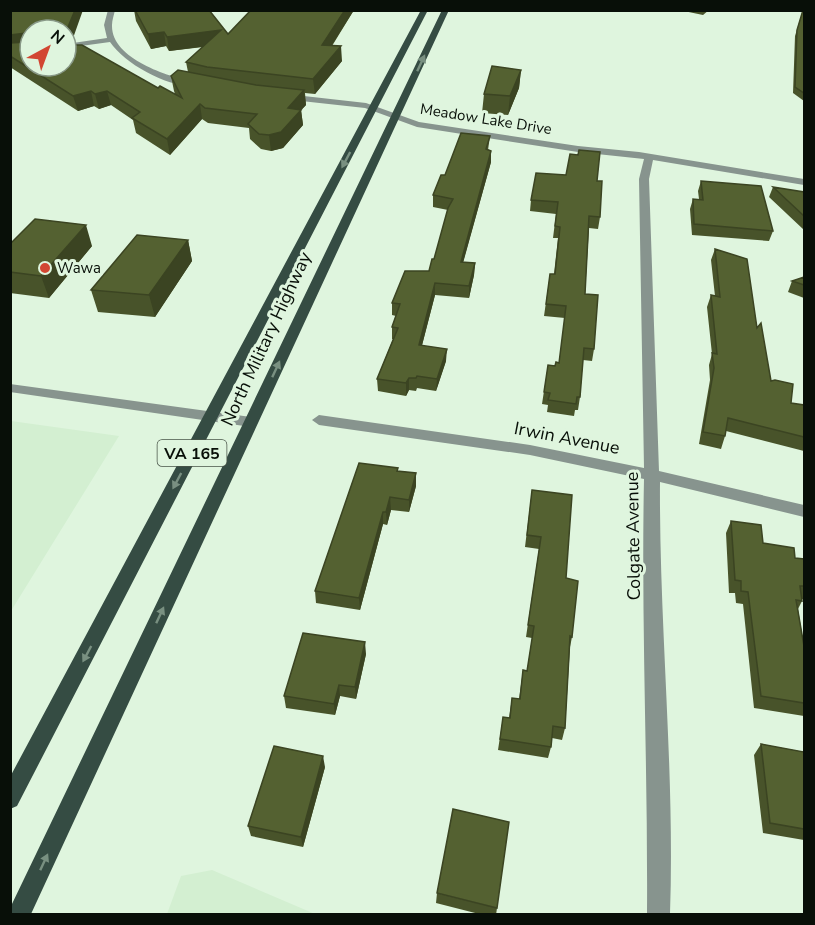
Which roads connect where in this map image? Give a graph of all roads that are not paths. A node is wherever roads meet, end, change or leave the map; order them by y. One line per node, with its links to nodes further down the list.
1 (112, 10): 4 (street)
2 (424, 10): 8 (main road, North Military Highway / VA 165)
3 (446, 10): 9 (main road, North Military Highway / VA 165, one-way to 3)
4 (111, 40): 5 (street); 6 (street)
5 (78, 44)
6 (196, 85)
7 (275, 96): 8 (street, Meadow Lake Drive)
8 (373, 108): 9 (street, Meadow Lake Drive); 13 (main road, North Military Highway / VA 165, one-way to 13)
9 (396, 116): 10 (street, Meadow Lake Drive); 15 (main road, North Military Highway / VA 165, one-way to 9)
10 (649, 157): 11 (street, Meadow Lake Drive); 16 (street, Colgate Avenue)
11 (804, 182)
12 (10, 388): 13 (street)
13 (211, 417): 15 (street); 18 (main road, North Military Highway / VA 165, one-way to 18)
14 (319, 420): 16 (street, Irwin Avenue)
15 (251, 422): 19 (main road, North Military Highway / VA 165, one-way to 15)
16 (652, 475): 17 (street, Irwin Avenue); 20 (street, Colgate Avenue)
17 (804, 511)
18 (10, 799)
19 (19, 915)
20 (660, 915)

